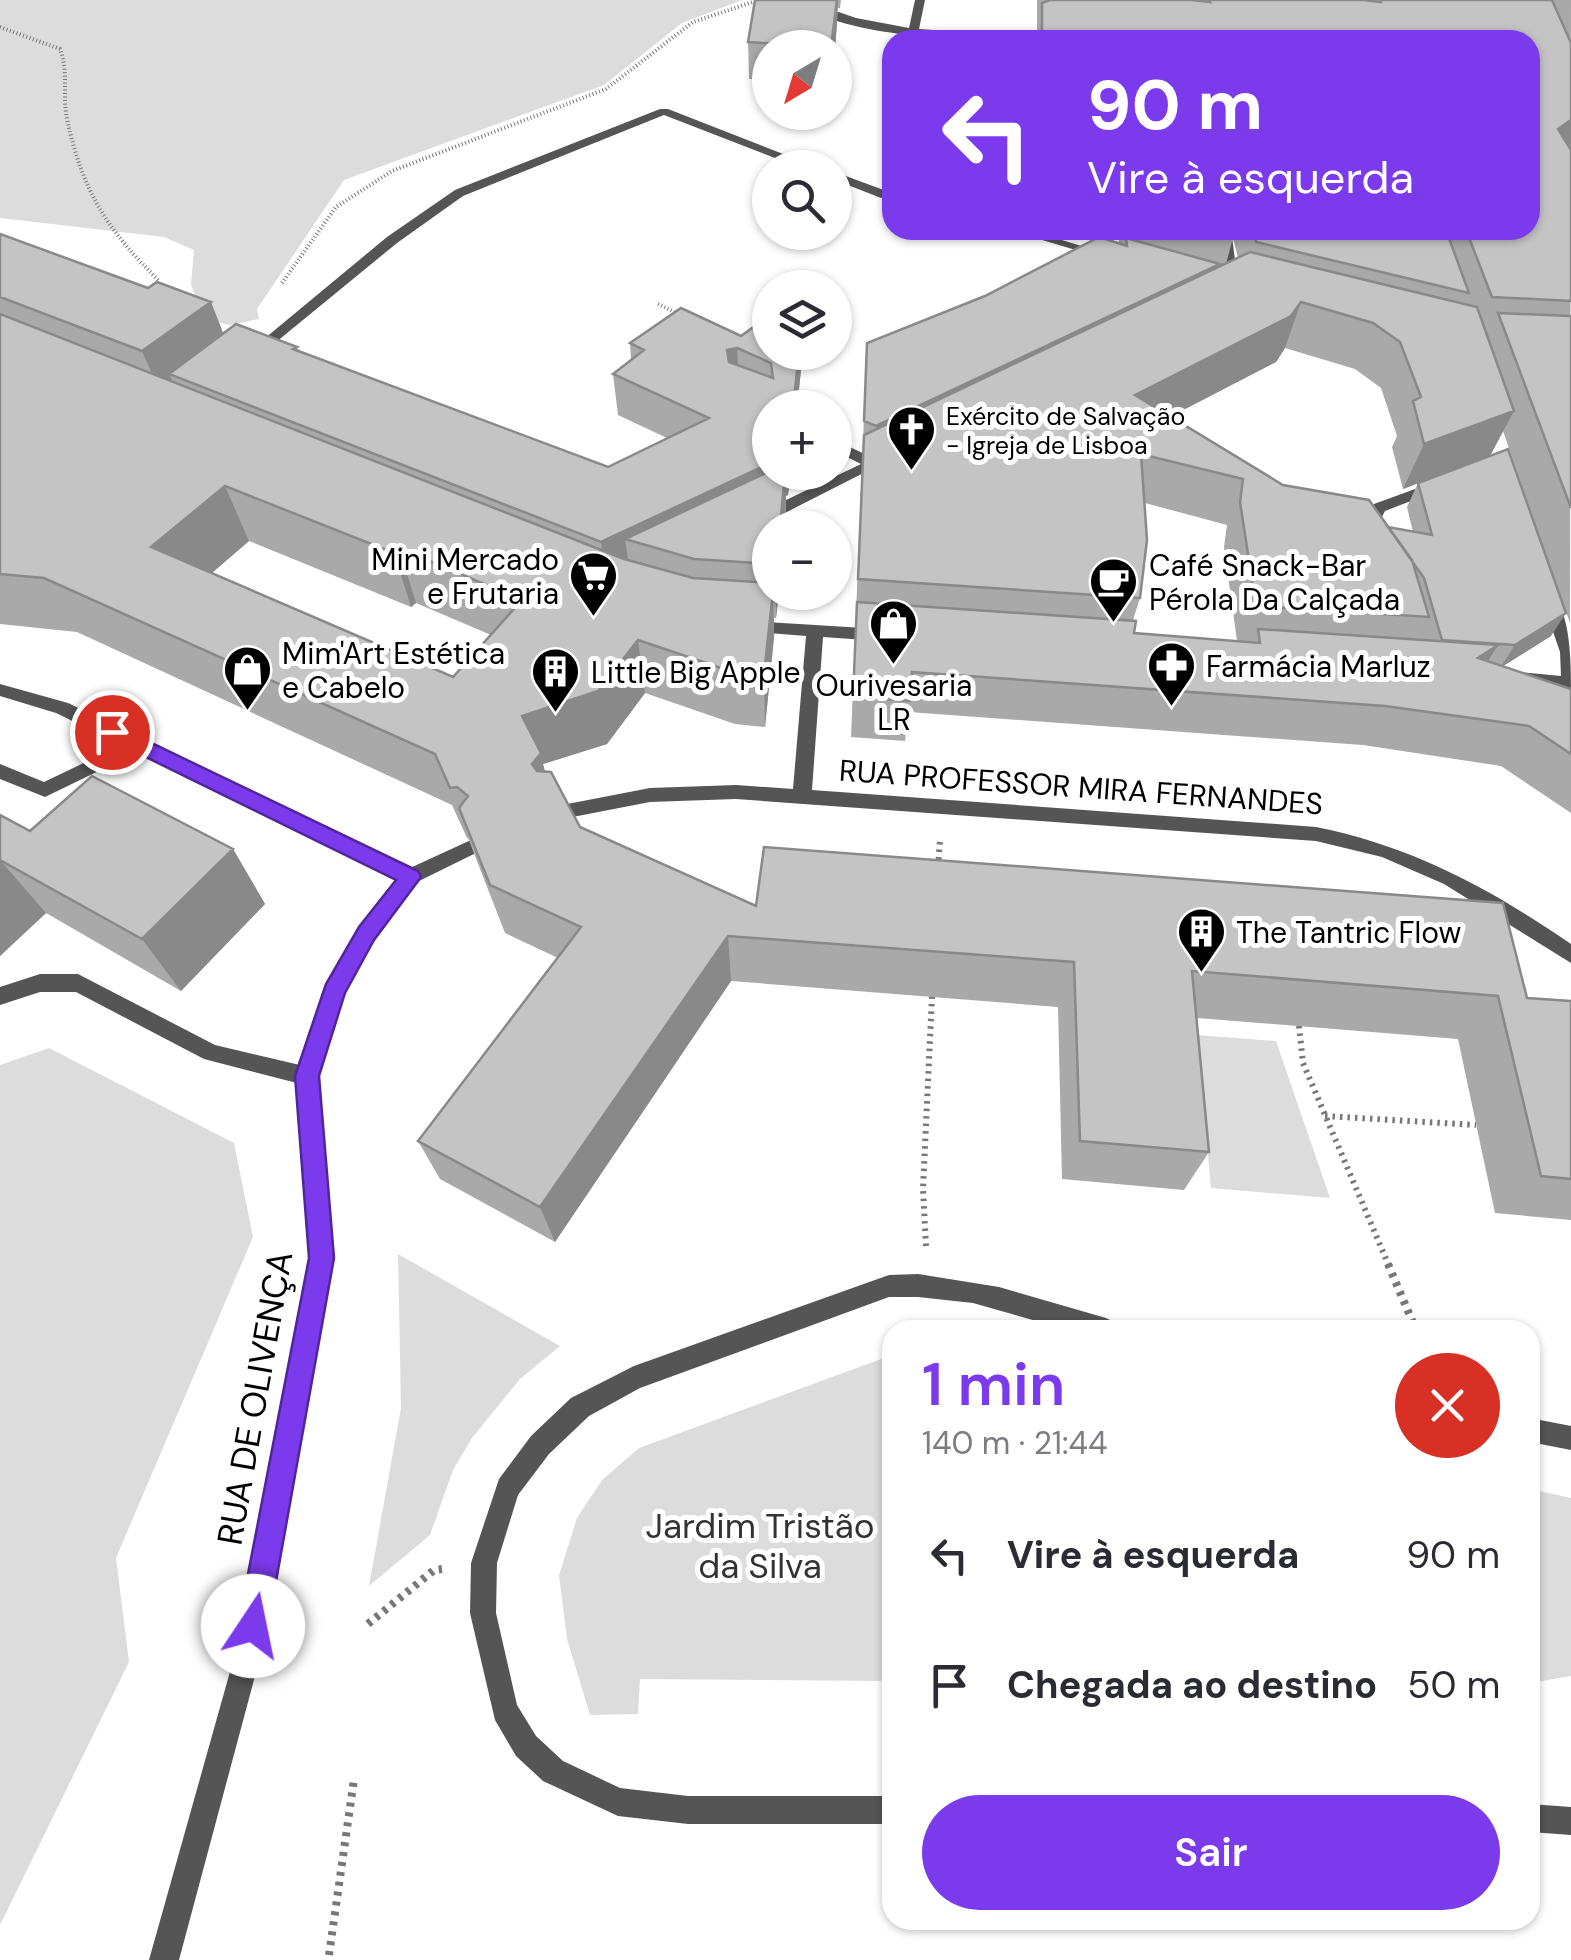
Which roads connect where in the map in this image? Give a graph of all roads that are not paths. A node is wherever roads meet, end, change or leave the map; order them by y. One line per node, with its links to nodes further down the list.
1 (795, 0): 3 (street)
2 (920, 0): 4 (street)
3 (898, 30)
4 (914, 30)
5 (767, 150): 12 (street)
6 (852, 182): 7 (street)
7 (882, 193)
8 (1051, 240): 10 (street)
9 (1227, 240): 11 (street)
10 (1114, 257)
11 (1216, 292)
12 (245, 354)
13 (908, 448): 15 (street)
14 (852, 453): 15 (street)
15 (874, 464): 17 (street)
16 (1452, 480): 18 (street)
17 (740, 529)
18 (1369, 558)
19 (1544, 582): 24 (street)
20 (730, 625): 21 (street)
21 (815, 631): 22 (street); 28 (street)
22 (896, 636)
23 (1505, 678): 24 (street)
24 (1570, 682)
25 (0, 690): 26 (street)
26 (138, 744): 27 (street); 31 (street)
27 (0, 771)
28 (802, 796): 29 (street, RUA PROFESSOR MIRA FERNANDES); 32 (street, RUA PROFESSOR MIRA FERNANDES)
29 (557, 813)
30 (471, 847): 31 (street)
31 (410, 877): 34 (street, RUA DE OLIVENÇA)
32 (1571, 955)
33 (0, 996): 34 (street)
34 (307, 1076): 41 (street, RUA DE OLIVENÇA)
35 (1075, 1320): 38 (street)
36 (1540, 1432): 37 (street)
37 (1571, 1438)
38 (882, 1810)
39 (1540, 1819): 40 (street)
40 (1571, 1821)
41 (164, 1960)

